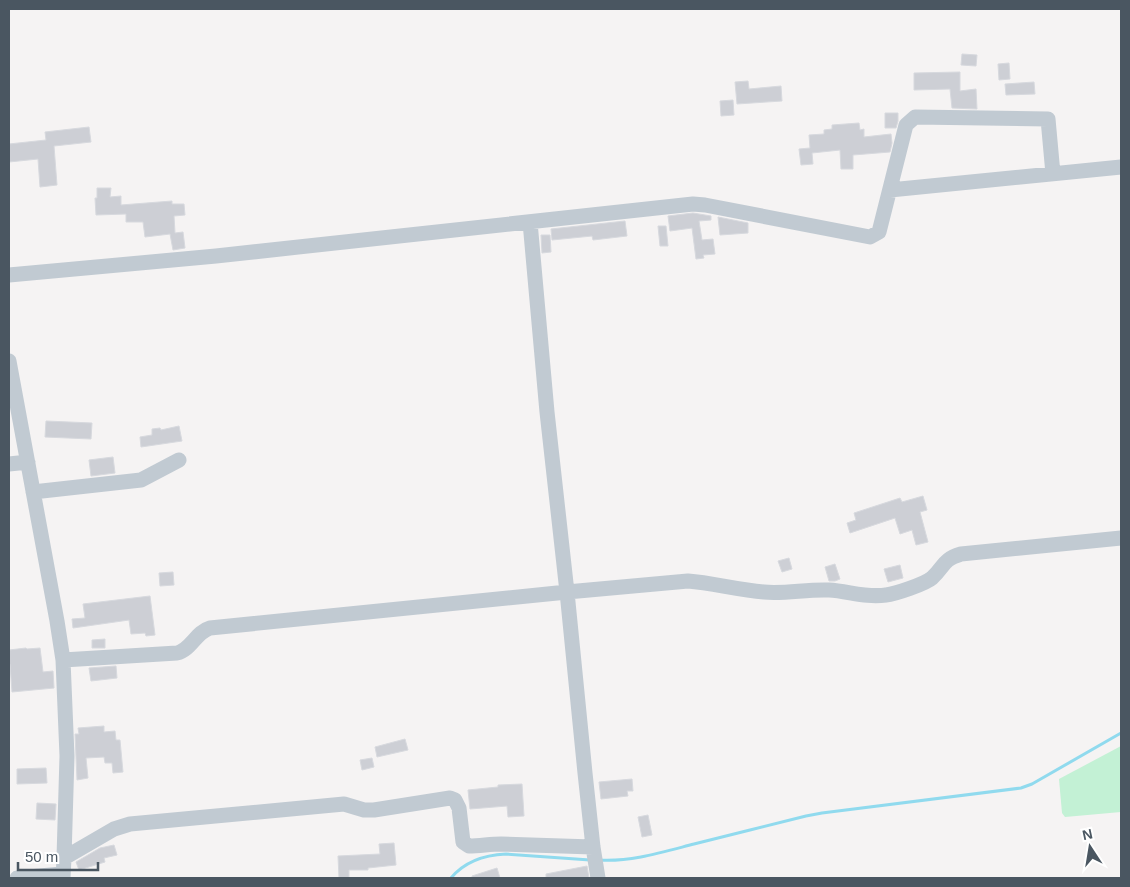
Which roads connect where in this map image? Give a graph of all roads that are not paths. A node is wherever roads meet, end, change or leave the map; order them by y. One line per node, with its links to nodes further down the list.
1 (1121, 168): 2 (street)
2 (1053, 174): 3 (street); 3 (street)
3 (890, 190): 4 (street)
4 (530, 222): 5 (street); 12 (street)
5 (9, 275)
6 (9, 361): 8 (street)
7 (179, 460): 10 (street)
8 (28, 462): 9 (street); 10 (street)
9 (9, 464)
10 (33, 492): 13 (street)
11 (1121, 538): 12 (street)
12 (567, 592): 13 (street); 15 (street)
13 (63, 660): 14 (street)
14 (64, 858): 15 (street); 16 (street)
15 (596, 863)
16 (62, 876): 17 (street)
17 (17, 878)

